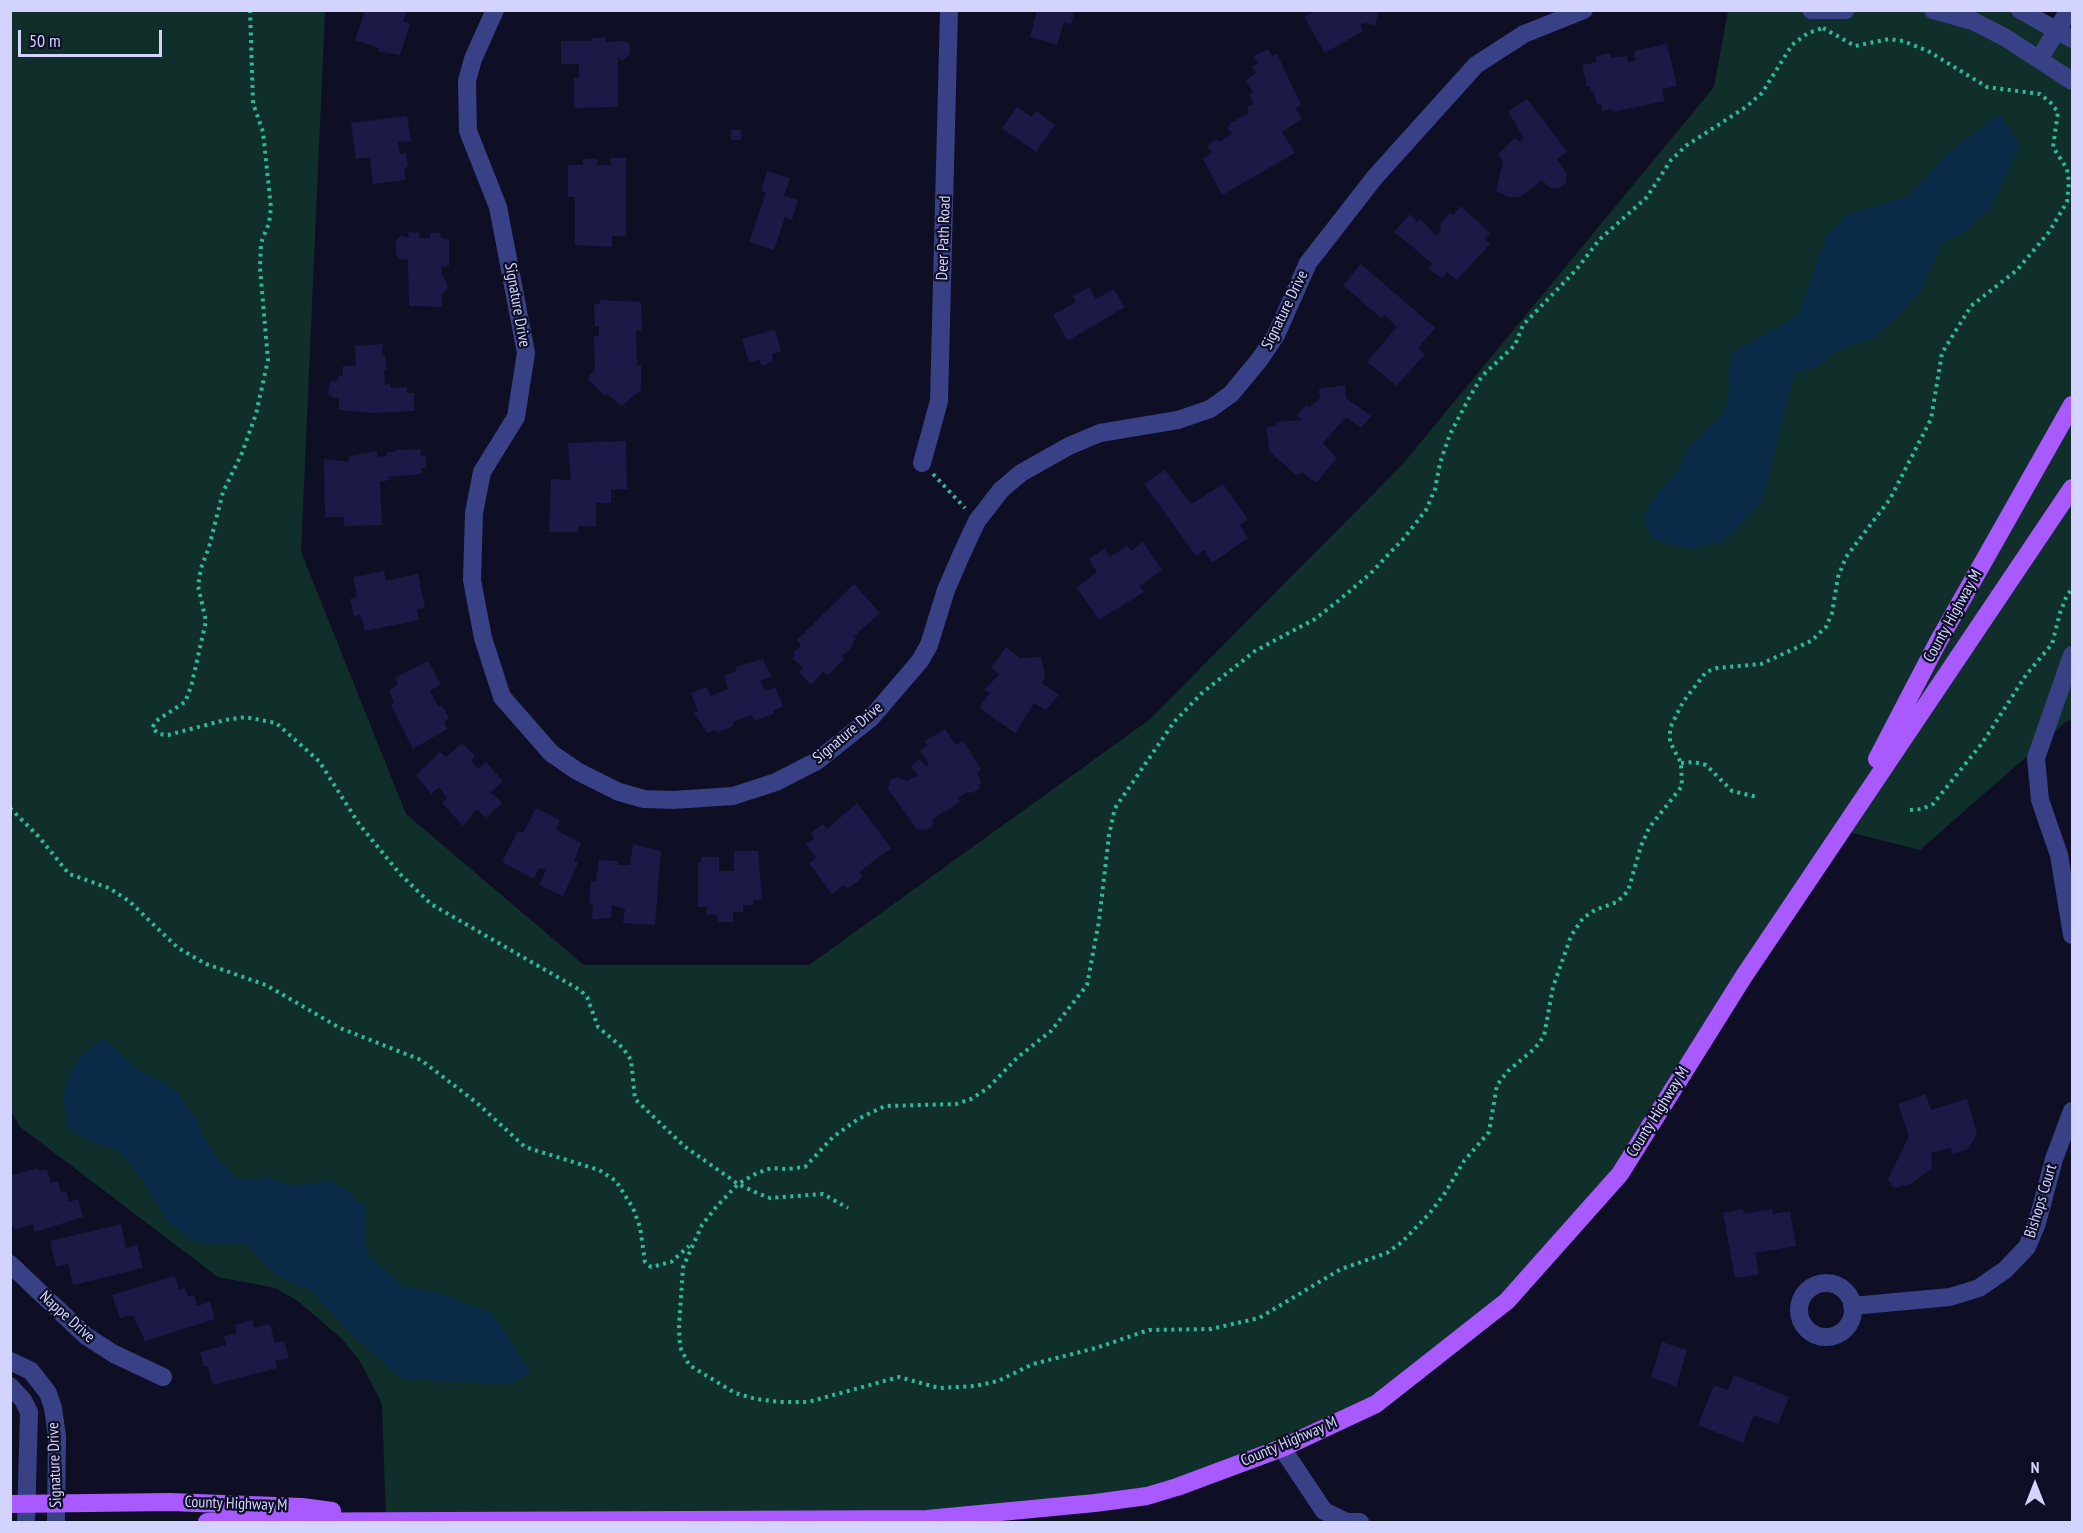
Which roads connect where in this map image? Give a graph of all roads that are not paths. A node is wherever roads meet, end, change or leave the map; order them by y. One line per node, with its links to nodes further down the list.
1 (495, 10): 3 (street, Signature Drive)
2 (949, 10): 13 (street, Deer Path Road)
3 (1584, 10)
4 (1810, 10): 5 (street)
5 (1846, 10)
6 (1933, 10): 10 (street)
7 (2020, 10): 9 (street)
8 (2069, 10): 9 (street)
9 (2065, 34): 10 (street)
10 (2040, 58): 11 (street)
11 (2073, 81)
12 (2073, 405): 16 (main road, County Highway M)
13 (922, 463)
14 (2073, 488): 16 (main road, County Highway M)
15 (2073, 655): 17 (street)
16 (1841, 830): 26 (main road, County Highway M)
17 (2073, 935)
18 (2073, 1112): 20 (street, Bishops Court)
19 (10, 1264): 22 (street, Nappe Drive)
20 (1852, 1306)
21 (10, 1361): 24 (street, Signature Drive)
22 (163, 1377)
23 (10, 1386): 25 (street, Signature Drive)
24 (53, 1408): 25 (street, Signature Drive); 27 (street, Signature Drive)
25 (28, 1412): 28 (street, Signature Drive)
26 (1282, 1448): 30 (main road, County Highway M); 34 (street)
27 (57, 1502): 28 (main road, County Highway M); 30 (main road, County Highway M); 32 (street, Signature Drive)
28 (18, 1503): 31 (street, Signature Drive)
29 (360, 1521): 30 (main road, County Highway M); 33 (main road, County Highway M)
30 (460, 1521)
31 (26, 1522)
32 (56, 1522)
33 (207, 1522)
34 (1360, 1522)

